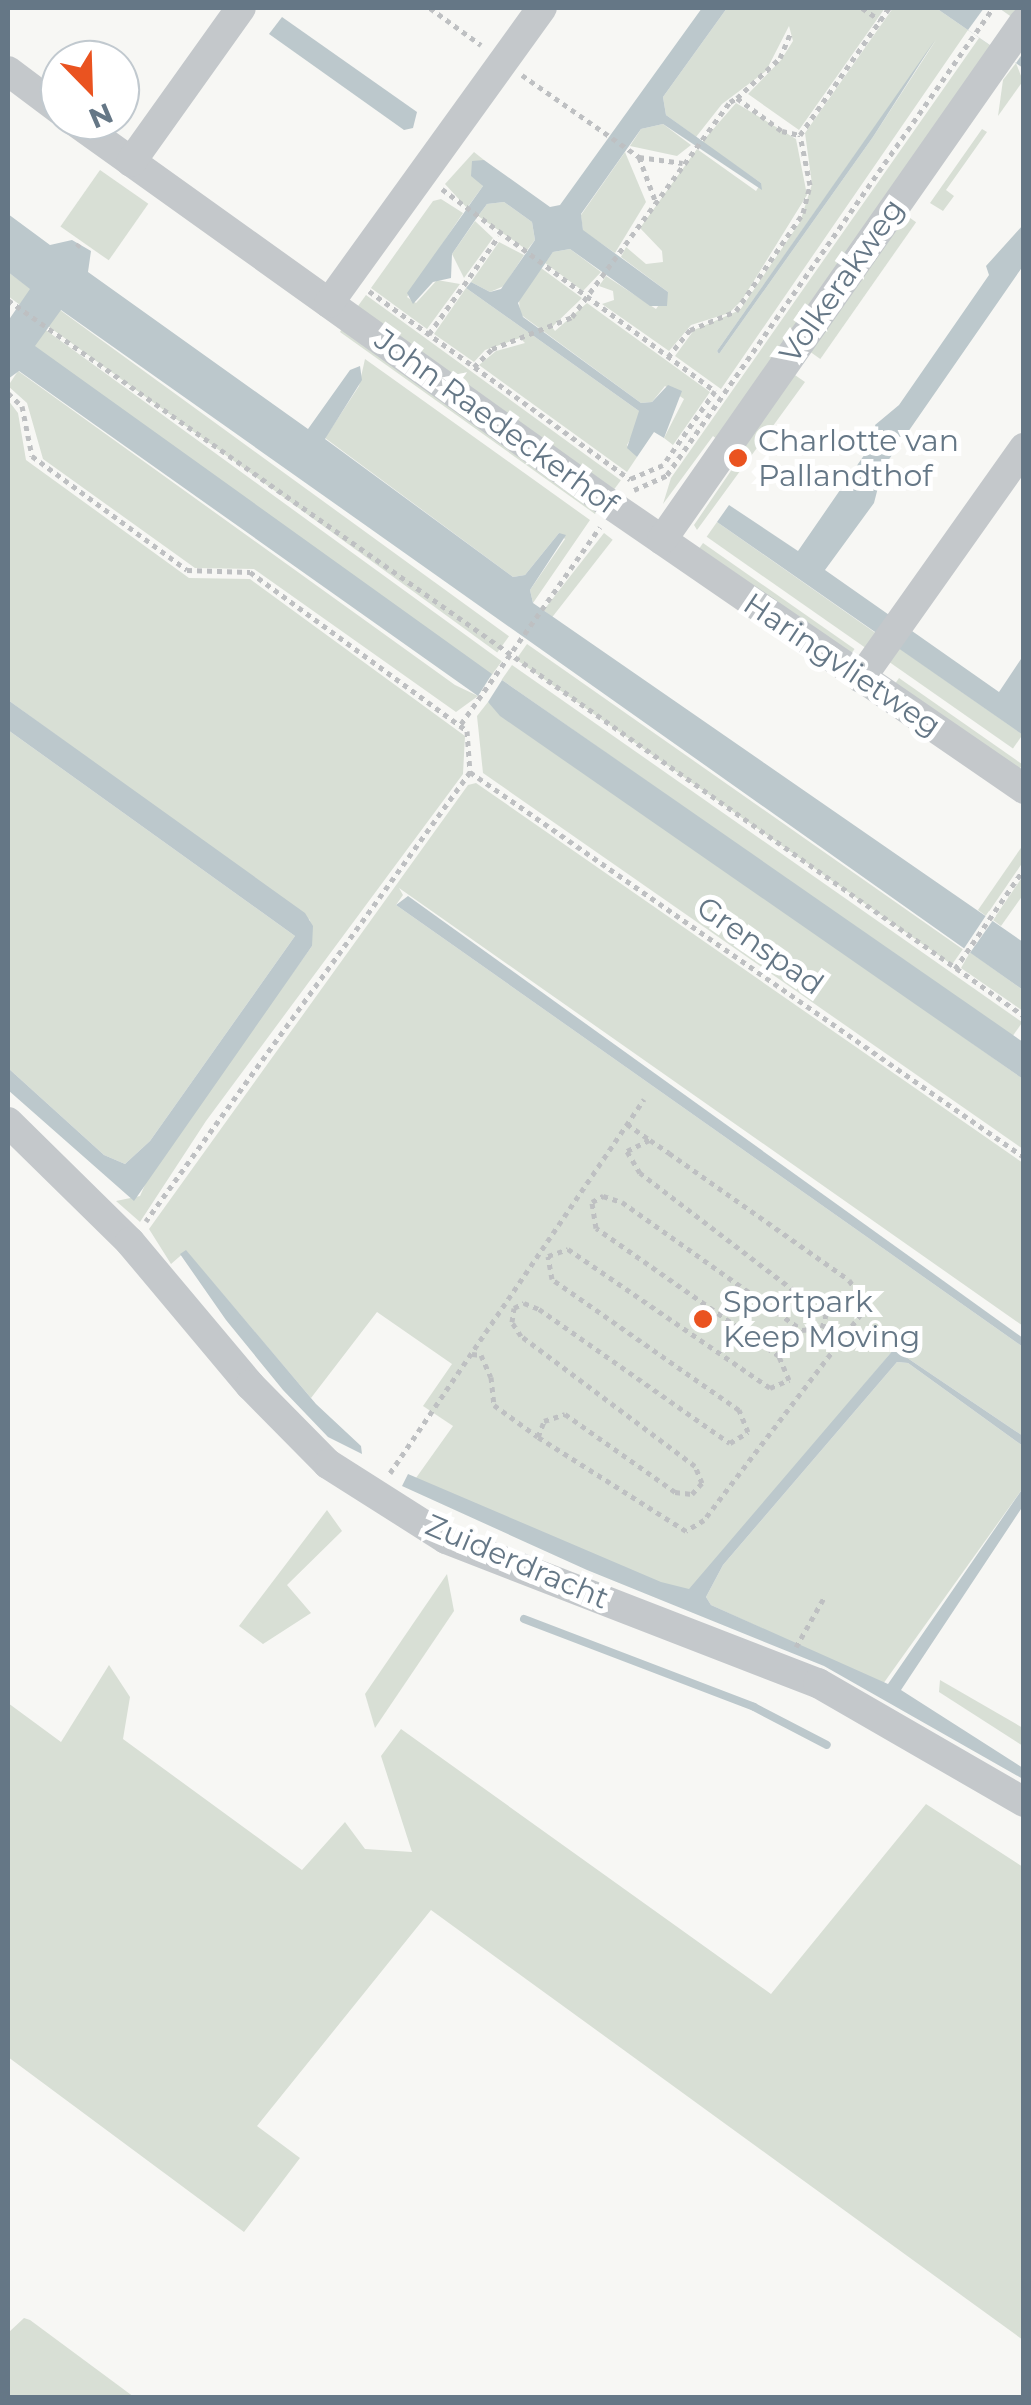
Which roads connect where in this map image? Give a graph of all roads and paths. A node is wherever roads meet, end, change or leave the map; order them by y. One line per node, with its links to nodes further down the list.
1 (241, 8): 17 (street)
2 (430, 8): 10 (path)
3 (542, 8): 10 (street)
4 (862, 8): 7 (path)
5 (889, 8): 7 (path)
6 (994, 8): 31 (path, Volkerakweg)
7 (880, 20): 14 (path)
8 (1023, 23): 32 (street, Volkerakweg)
9 (790, 34): 13 (path)
10 (504, 61): 16 (path); 22 (street)
11 (8, 72): 12 (street)
12 (40, 95)
13 (737, 98): 14 (path); 18 (path)
14 (800, 135): 27 (path)
15 (101, 140): 17 (street, John Raedeckerhof)
16 (637, 155): 18 (path); 19 (path)
17 (131, 162): 25 (street, John Raedeckerhof)
18 (683, 163): 19 (path)
19 (656, 200): 23 (path)
20 (457, 203): 21 (path)
21 (500, 236): 23 (path); 26 (path)
22 (349, 276): 25 (street); 26 (path)
23 (587, 298): 27 (path); 28 (path)
24 (8, 300): 33 (path)
25 (330, 303): 31 (street, John Raedeckerhof)
26 (428, 334): 28 (path)
27 (668, 358): 28 (path)
28 (474, 367)
29 (8, 394): 35 (path)
30 (1021, 456): 34 (street)
31 (619, 502): 32 (street, John Raedeckerhof); 33 (path, Volkerakweg)
32 (662, 540): 34 (street, Haringvlietweg)
33 (510, 659): 35 (path, Volkerakweg); 39 (path)
34 (862, 678): 37 (street, Haringvlietweg)
35 (461, 724): 36 (path)
36 (470, 772): 45 (path, Grenspad); 46 (path)
37 (1024, 789)
38 (1024, 869): 39 (path)
39 (955, 969): 40 (path)
40 (1024, 1016)
41 (644, 1099): 43 (path)
42 (8, 1122): 46 (street, Zuiderdracht)
43 (627, 1124): 44 (path); 47 (path)
44 (650, 1140): 48 (path); 48 (path)
45 (1024, 1157)
46 (130, 1242): 49 (street, Zuiderdracht)
47 (470, 1354): 48 (path); 49 (path)
48 (538, 1437)
49 (376, 1495): 52 (street, Zuiderdracht)
50 (824, 1598): 51 (path)
51 (801, 1635)
52 (1024, 1802)

